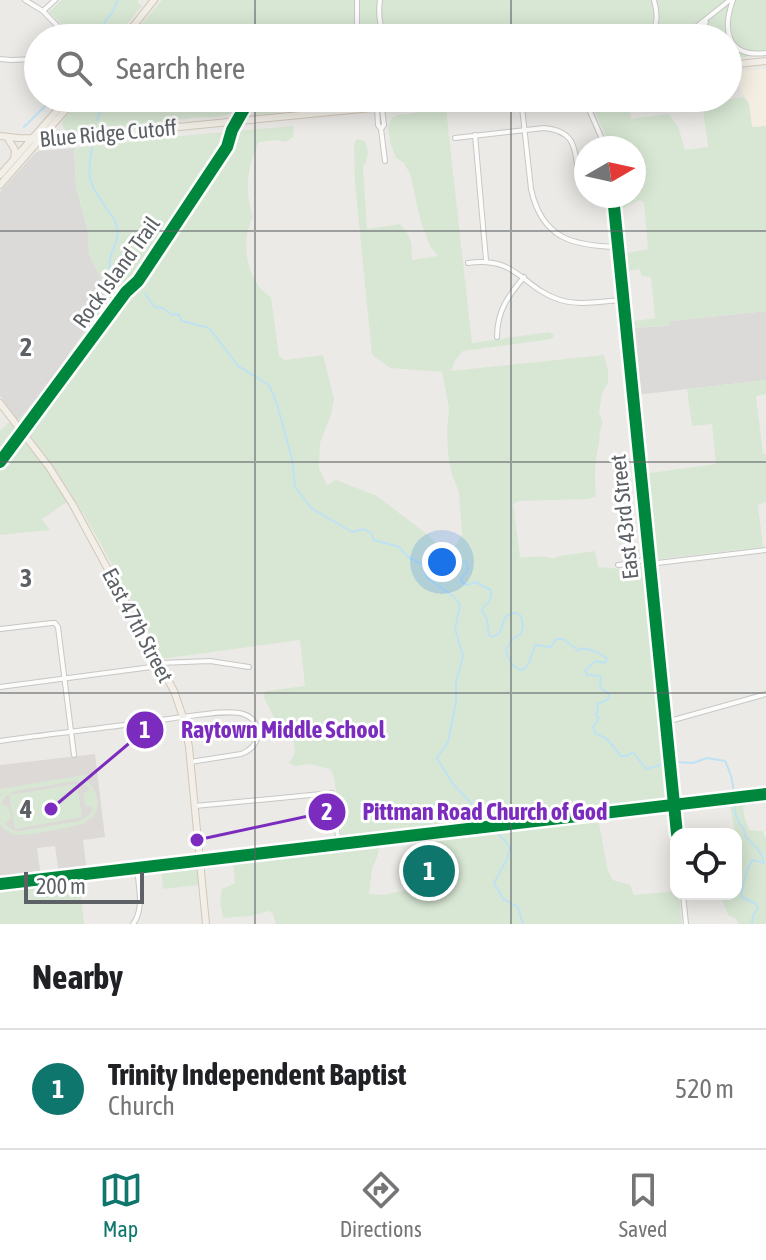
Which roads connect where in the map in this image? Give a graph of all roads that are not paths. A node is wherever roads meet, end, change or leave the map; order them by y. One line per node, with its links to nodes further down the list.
1 (25, 0): 8 (street)
2 (55, 0): 8 (street)
3 (154, 0): 11 (main road)
4 (357, 0): 12 (street)
5 (380, 0): 13 (street)
6 (654, 0): 14 (street)
7 (732, 0): 9 (street); 17 (street)
8 (43, 11): 10 (street)
9 (706, 20): 15 (street); 16 (street)
10 (56, 24)
11 (135, 24)
12 (357, 24)
13 (380, 24)
14 (656, 24)
15 (701, 24)
16 (704, 24)
17 (727, 24)
18 (742, 50): 19 (street)
19 (766, 53)
20 (0, 59): 21 (street)
21 (24, 60)
22 (766, 61): 23 (main road)
23 (742, 64)
24 (56, 112): 37 (main road)
25 (64, 112): 30 (main road)
26 (329, 112): 35 (main road, Blue Ridge Cutoff)
27 (380, 112): 40 (street)
28 (522, 112): 31 (street)
29 (590, 112): 34 (street)
30 (59, 118): 35 (main road); 37 (main road)
31 (524, 130): 32 (street); 38 (street); 44 (street)
32 (475, 135): 36 (street); 45 (street)
33 (4, 136): 37 (main road, Blue Ridge Cutoff); 39 (main road)
34 (601, 136)
35 (71, 138): 37 (main road, Blue Ridge Cutoff)
36 (455, 138)
37 (34, 139): 39 (main road); 42 (main road)
38 (574, 147)
39 (14, 159): 41 (main road)
40 (385, 161)
41 (0, 175)
42 (0, 185)
43 (614, 208): 44 (street, East 43rd Street)
44 (618, 247): 48 (street, East 43rd Street)
45 (487, 261): 46 (street); 47 (street)
46 (468, 263)
47 (524, 277): 48 (street); 49 (street)
48 (623, 300): 52 (street, East 43rd Street)
49 (497, 337)
50 (0, 403): 56 (main road, East 47th Street)
51 (766, 550): 53 (street)
52 (648, 557): 53 (street, East 43rd Street); 54 (street)
53 (649, 564): 62 (street, East 43rd Street)
54 (618, 565)
55 (0, 629): 58 (street)
56 (160, 664): 57 (street); 58 (street); 61 (main road, East 47th Street)
57 (249, 667)
58 (64, 678): 59 (street); 63 (street)
59 (0, 687)
60 (766, 694): 62 (street)
61 (183, 717): 63 (street); 66 (main road, East 47th Street); 66 (street)
62 (666, 722): 68 (street, East 43rd Street)
63 (70, 732): 64 (street); 65 (street)
64 (0, 741)
65 (74, 755)
66 (190, 762): 69 (main road, East 47th Street)
67 (766, 794): 68 (street)
68 (674, 805): 70 (street, East 43rd Street); 71 (street)
69 (195, 806): 71 (street); 72 (main road, East 47th Street)
70 (676, 828)
71 (339, 845): 72 (street)
72 (200, 861): 73 (street); 77 (main road, East 47th Street)
73 (137, 867): 74 (street); 76 (street)
74 (0, 884)
75 (684, 900): 78 (street)
76 (133, 924)
77 (206, 924)
78 (686, 924)

